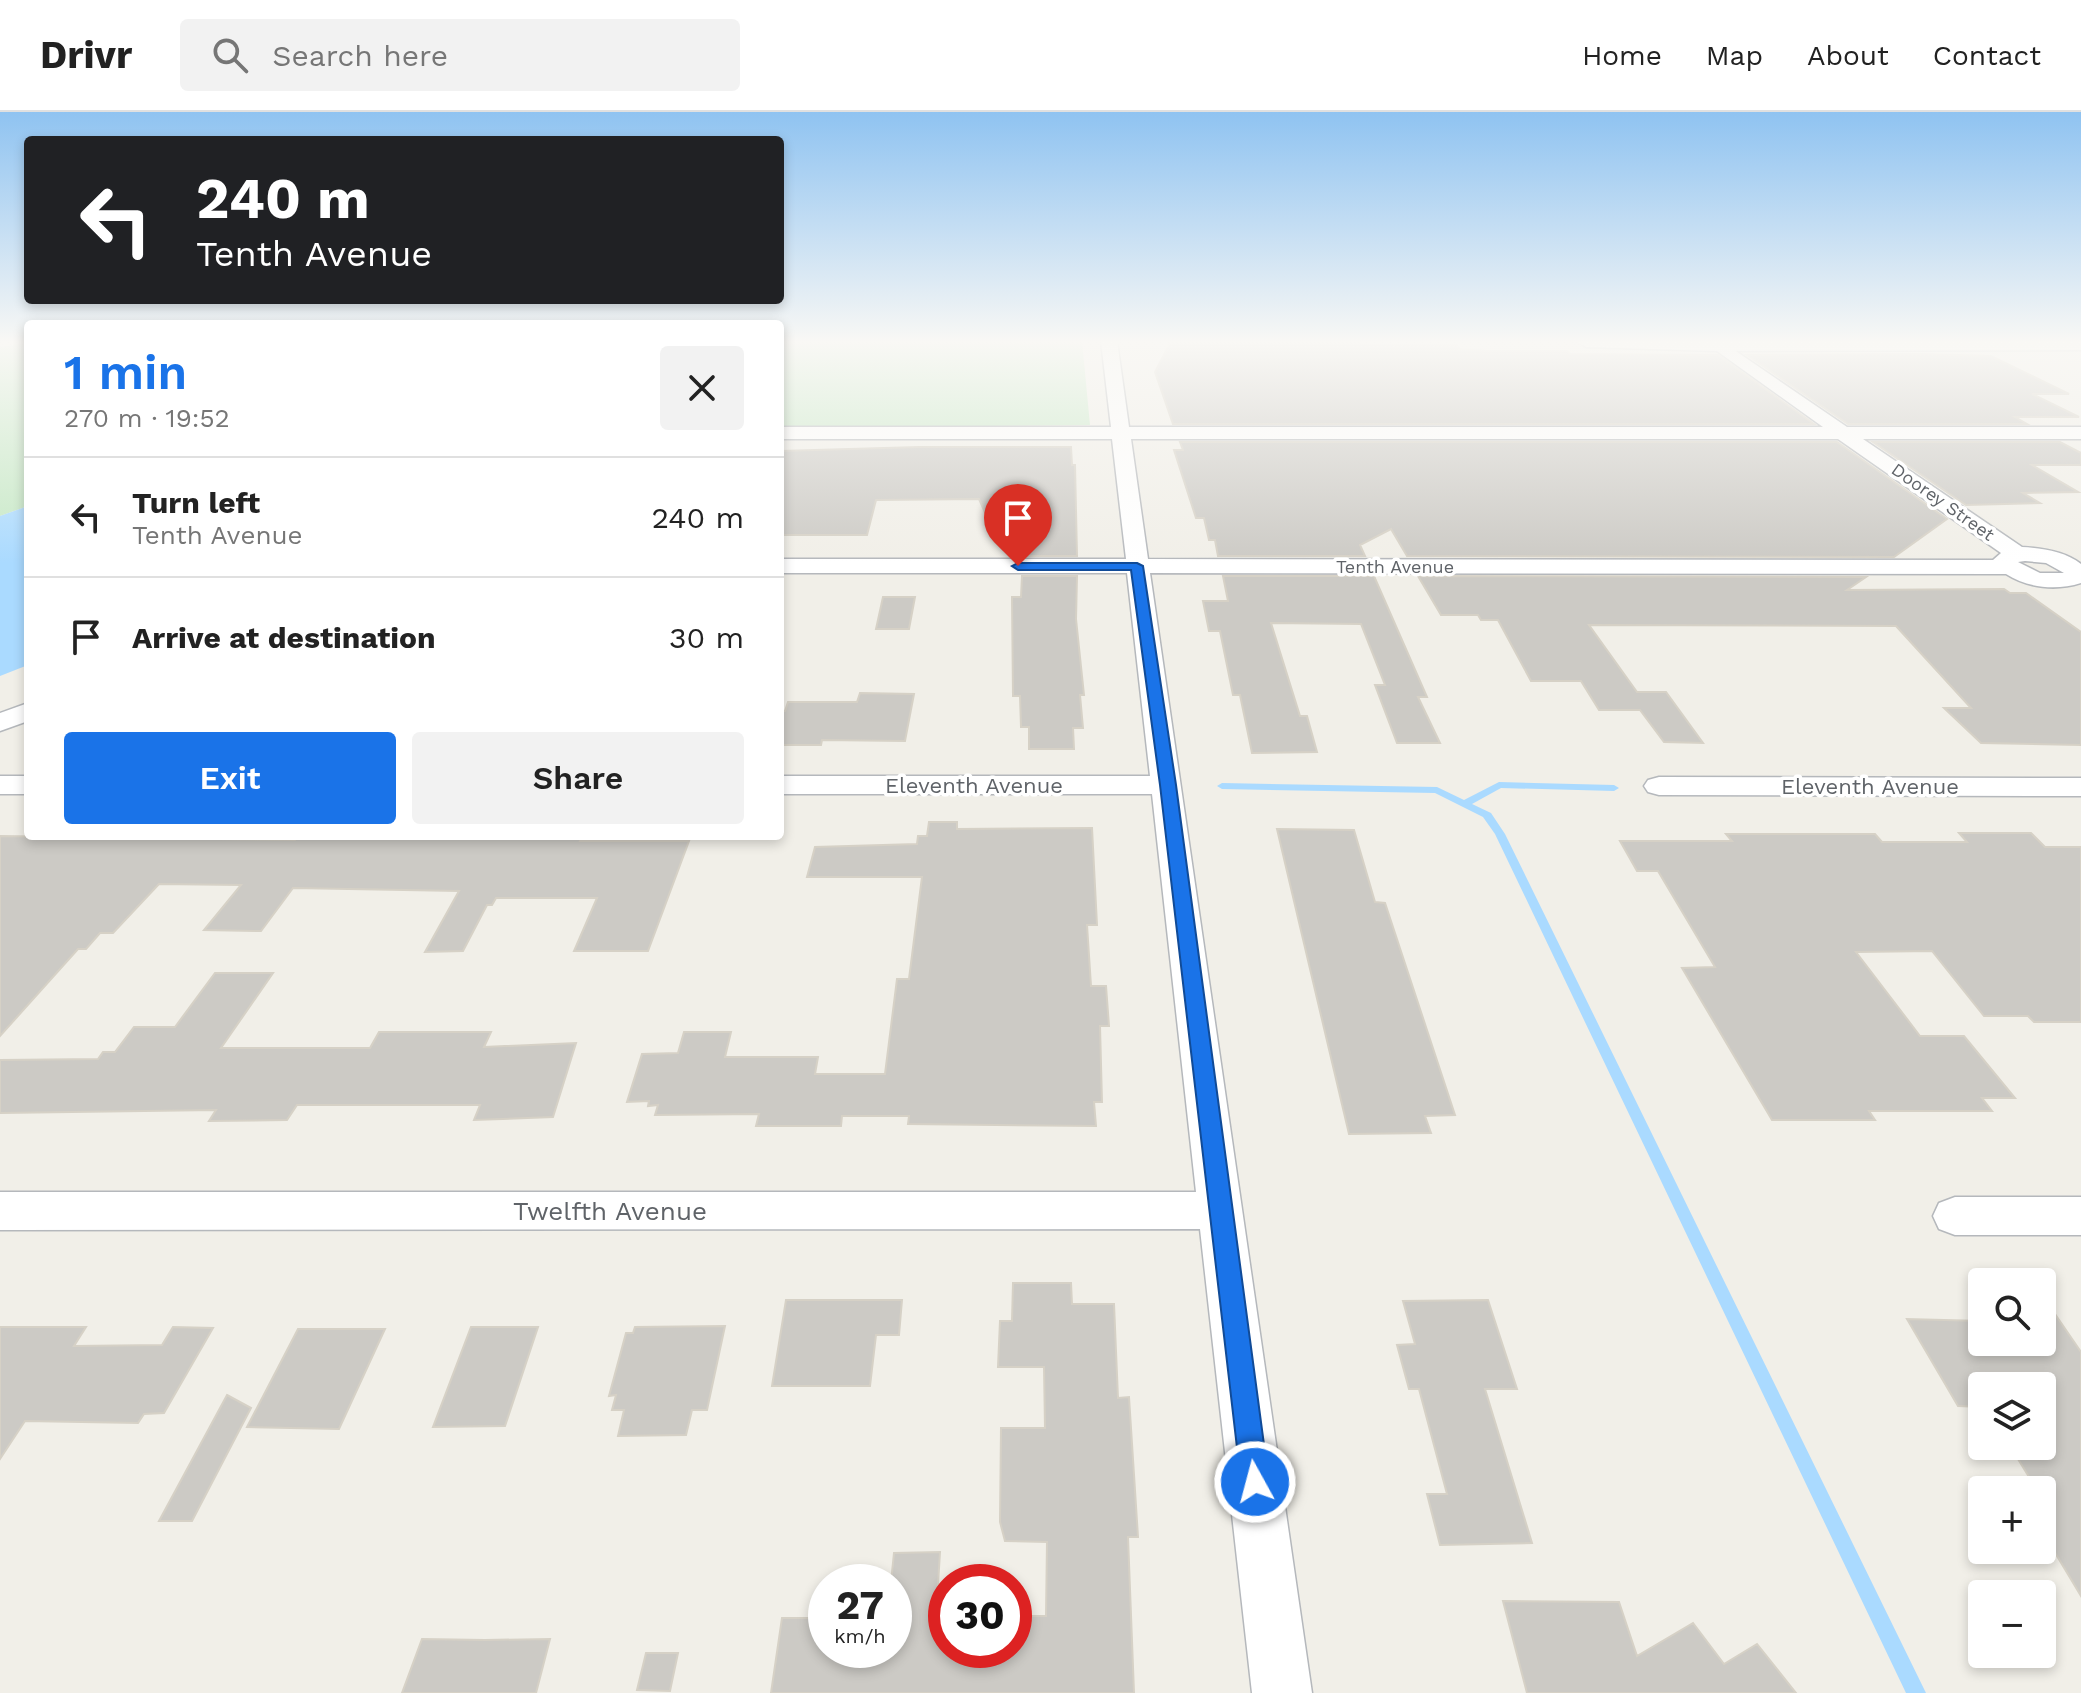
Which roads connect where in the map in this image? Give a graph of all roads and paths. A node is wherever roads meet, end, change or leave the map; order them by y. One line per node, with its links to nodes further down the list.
1 (1120, 415): 3 (street)
2 (1816, 415): 5 (street, Doorey Street)
3 (1123, 432): 4 (street); 5 (street); 9 (street)
4 (784, 433)
5 (1843, 433): 6 (street); 7 (street, Doorey Street)
6 (2081, 433)
7 (2014, 561): 9 (street, Tenth Avenue); 10 (street)
8 (784, 566): 9 (street, Tenth Avenue)
9 (1137, 566): 17 (street)
10 (2071, 572): 11 (street)
11 (2081, 597)
12 (24, 713): 13 (street)
13 (0, 723)
14 (0, 785): 15 (street)
15 (24, 785)
16 (784, 785): 17 (street, Eleventh Avenue)
17 (1168, 785): 20 (street)
18 (1659, 786): 19 (street, Eleventh Avenue)
19 (2081, 787)
20 (1221, 1210): 21 (street, Twelfth Avenue); 24 (street)
21 (0, 1211)
22 (1955, 1216): 23 (street)
23 (2081, 1216)
24 (1282, 1693)

